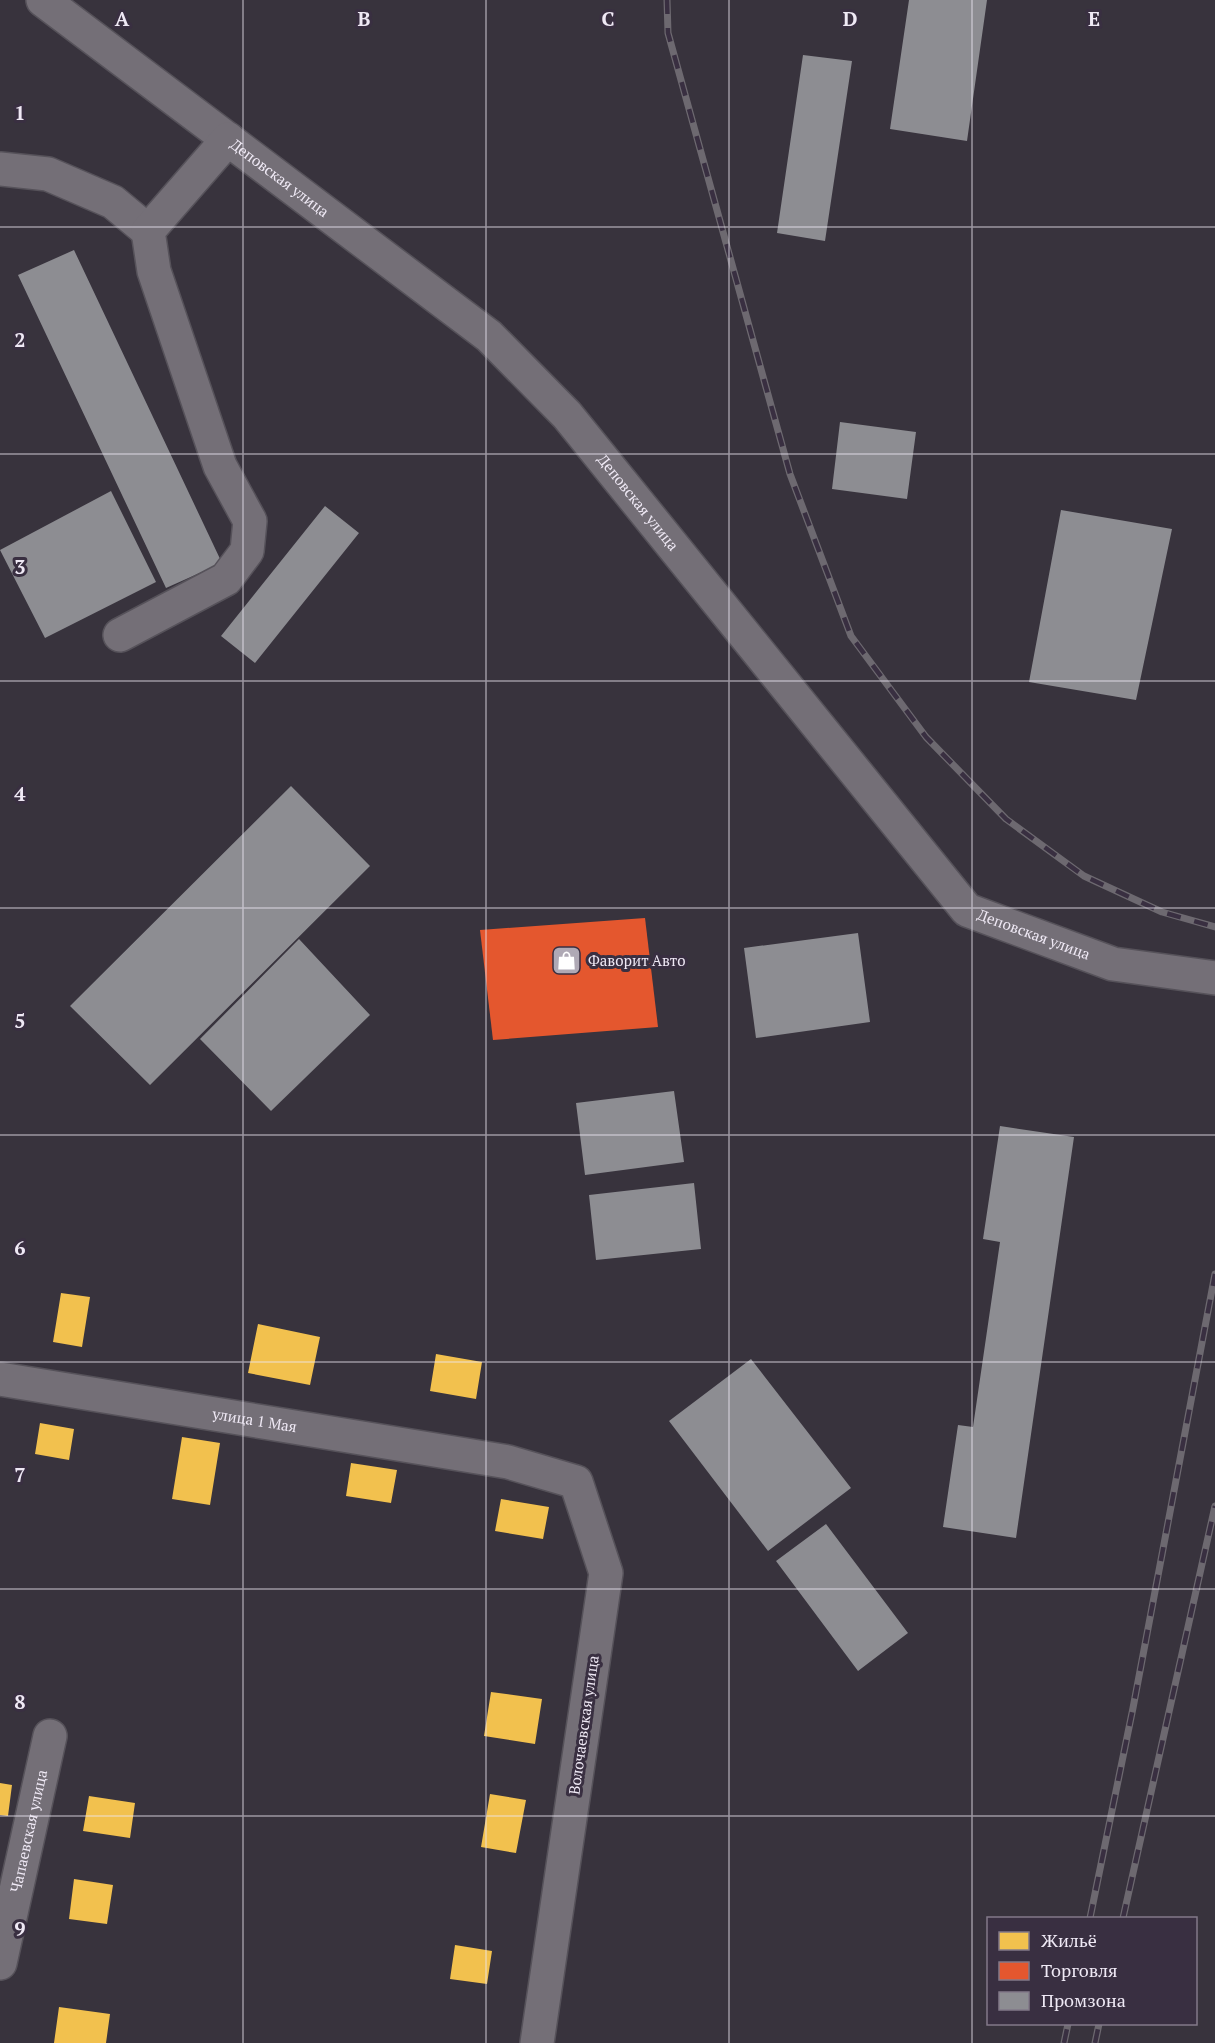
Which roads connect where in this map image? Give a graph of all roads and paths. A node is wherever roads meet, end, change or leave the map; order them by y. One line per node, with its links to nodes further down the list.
1 (43, 0): 2 (street, Деповская улица)
2 (228, 139): 4 (street); 6 (street, Деповская улица)
3 (0, 169): 4 (street)
4 (148, 231): 5 (street)
5 (120, 635)
6 (1215, 978)
7 (0, 1379): 8 (street, улица 1 Мая)
8 (508, 1462): 11 (street, Волочаевская улица)
9 (50, 1736): 10 (street, Чапаевская улица)
10 (0, 1962)
11 (537, 2043)

